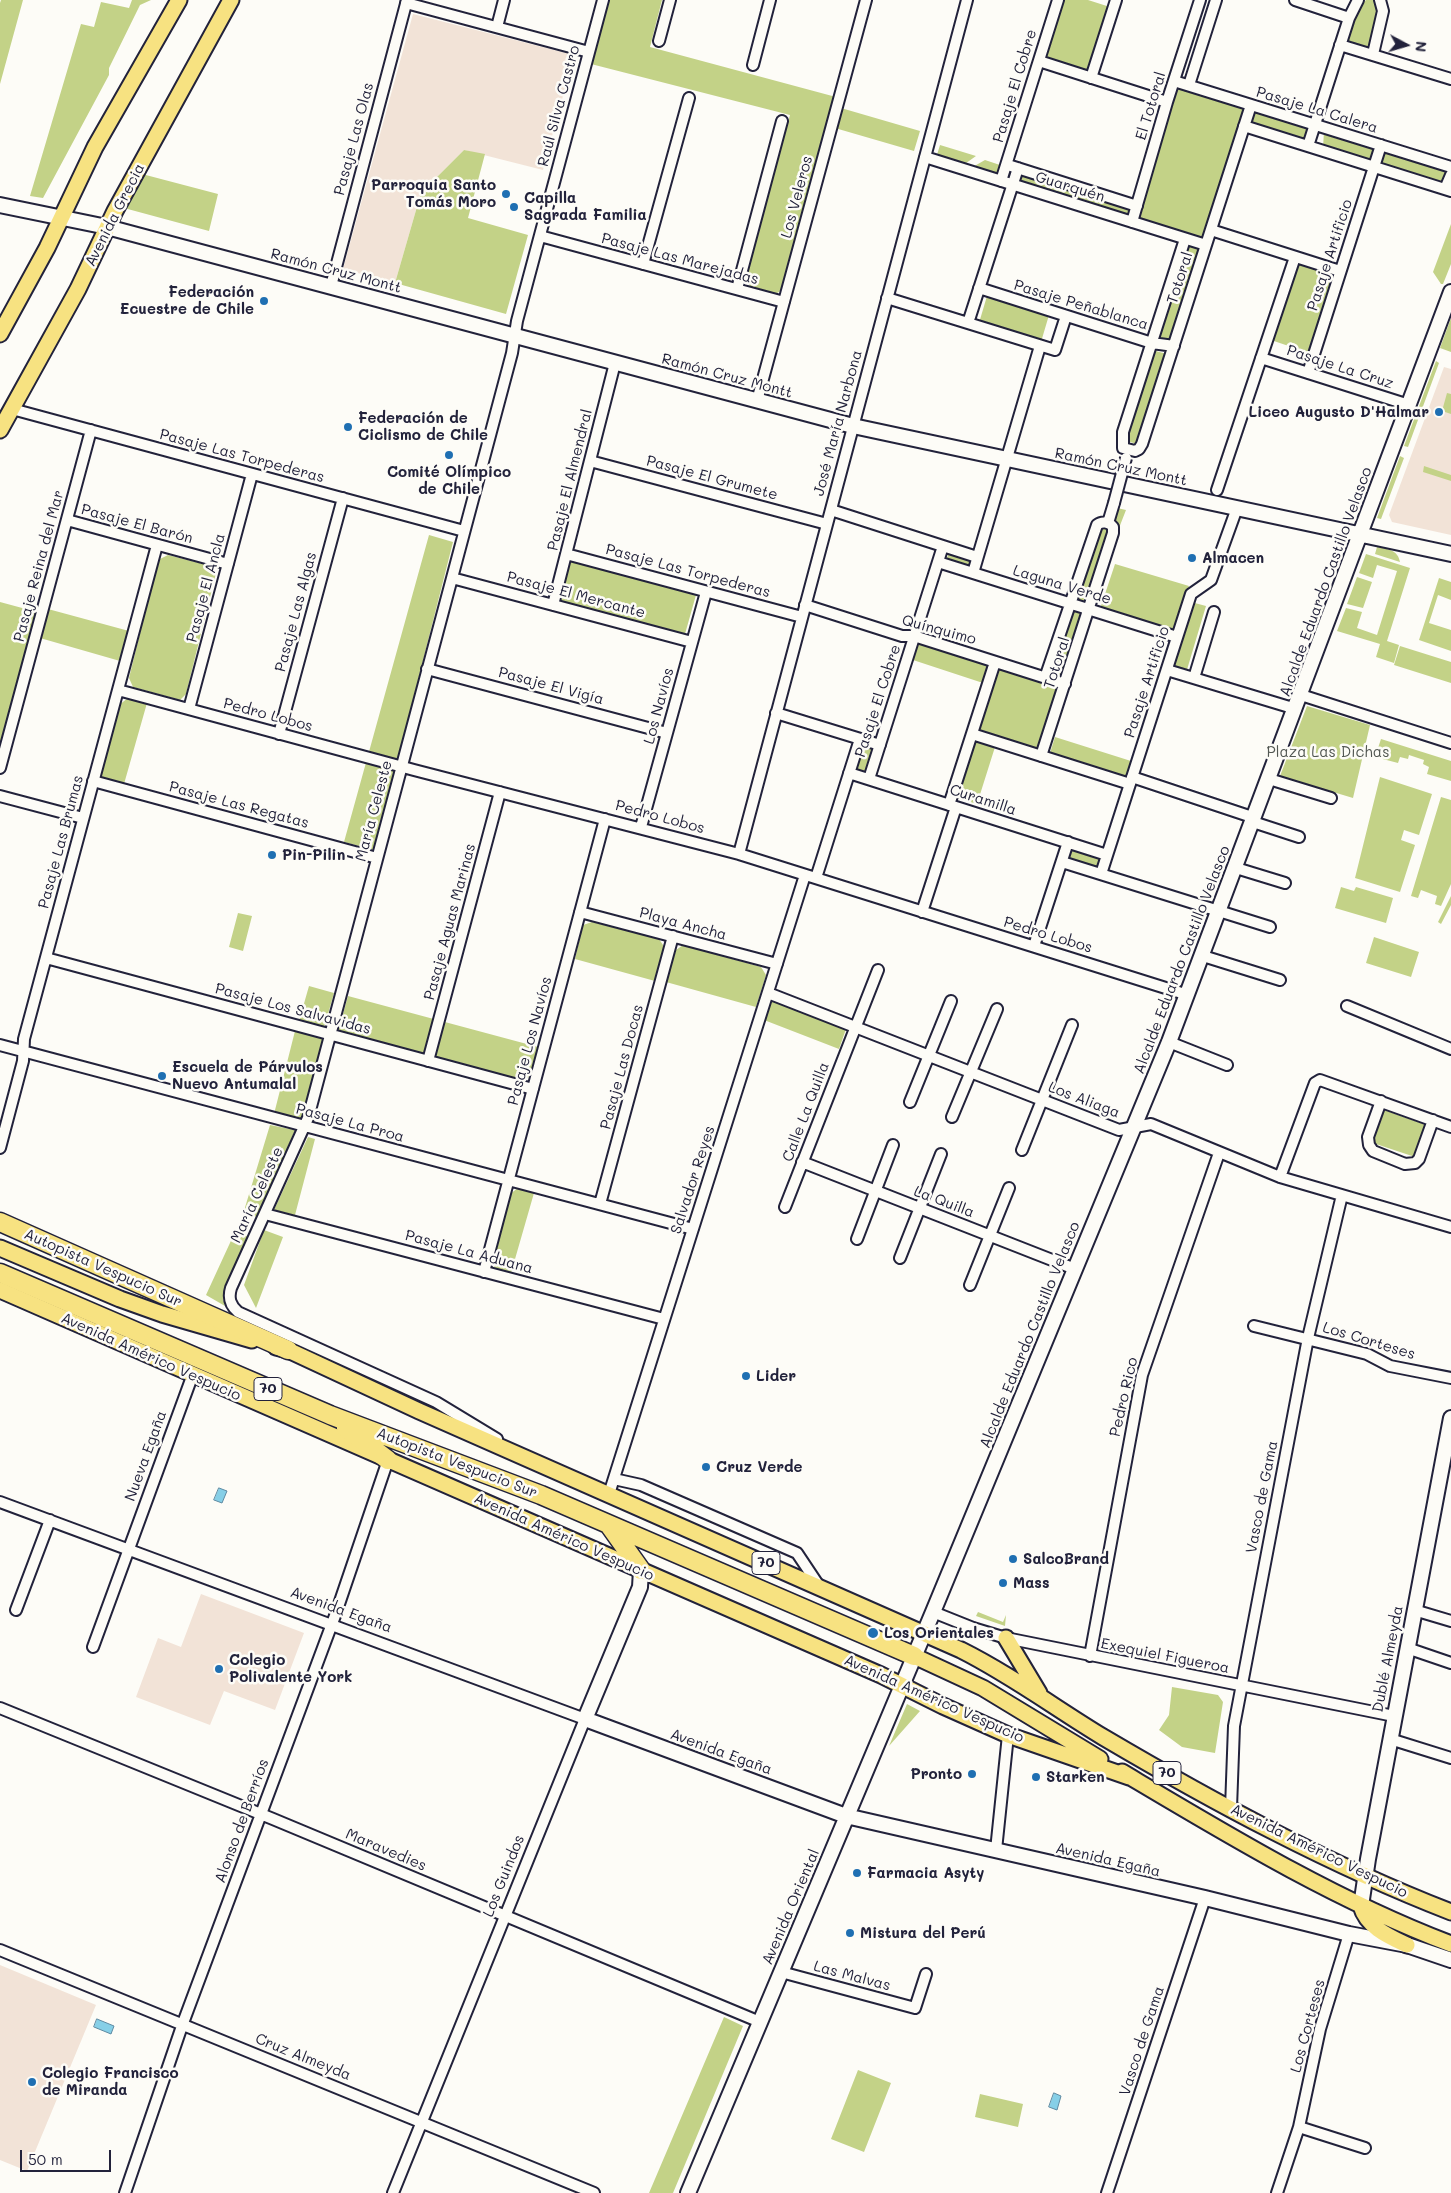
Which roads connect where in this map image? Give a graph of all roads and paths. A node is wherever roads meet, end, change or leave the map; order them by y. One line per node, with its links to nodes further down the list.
1 (179, 0): 48 (main road)
2 (231, 0): 50 (main road, Avenida Grecia)
3 (504, 0): 18 (street)
4 (603, 0): 21 (street, Raúl Silva Castro)
5 (670, 0): 19 (street)
6 (770, 0): 24 (street)
7 (866, 0): 63 (street, Los Veleros)
8 (967, 0): 37 (street, José María Narbona)
9 (1058, 0): 23 (street, Pasaje El Cobre)
10 (1116, 0): 25 (street)
11 (1200, 0): 27 (street, El Totoral)
12 (1216, 0): 28 (street)
13 (1295, 0): 17 (street)
14 (1358, 0): 17 (street)
15 (1380, 0): 22 (street)
16 (407, 2): 18 (street); 58 (street, Pasaje Las Olas)
17 (1349, 18): 20 (street)
18 (497, 28): 21 (street)
19 (659, 41)
20 (1340, 44): 22 (street); 33 (street)
21 (589, 52): 52 (street, Raúl Silva Castro)
22 (1373, 54): 26 (street)
23 (1038, 62): 25 (street); 38 (street, Pasaje El Cobre)
24 (753, 65)
25 (1091, 78): 30 (street)
26 (1451, 79)
27 (1174, 81): 28 (street, Pasaje La Calera); 30 (street, El Totoral)
28 (1190, 86): 31 (street, Pasaje La Calera)
29 (689, 98): 56 (street)
30 (1167, 102): 47 (street, El Totoral)
31 (1251, 105): 33 (street, Pasaje La Calera); 34 (street, Totoral)
32 (782, 121): 60 (street)
33 (1314, 124): 35 (street, Pasaje La Calera); 36 (street)
34 (1244, 126): 36 (street); 51 (street, Totoral)
35 (1381, 145): 39 (street, Pasaje Artificio); 41 (street, Pasaje La Calera)
36 (1308, 146): 39 (street)
37 (925, 157): 43 (street, Guarquén); 62 (street, José María Narbona)
38 (1006, 164): 40 (street, Guarquén); 43 (street, Pasaje El Cobre)
39 (1374, 167): 45 (street); 57 (street, Pasaje Artificio)
40 (1018, 168): 44 (street); 47 (street, Guarquén)
41 (1451, 168)
42 (1451, 175): 45 (street)
43 (1001, 181): 44 (street, Guarquén)
44 (1013, 185): 49 (street, Guarquén); 59 (street)
45 (1448, 190)
46 (0, 206): 48 (main road, Ramón Cruz Montt)
47 (1137, 206): 49 (street, El Totoral)
48 (62, 217): 50 (main road, Ramón Cruz Montt); 66 (main road)
49 (1132, 222): 53 (street, Guarquén)
50 (107, 227): 58 (main road, Ramón Cruz Montt); 76 (main road, Avenida Grecia)
51 (1211, 230): 54 (street, Totoral); 55 (street)
52 (540, 236): 56 (street, Pasaje Las Marejadas); 67 (street, Raúl Silva Castro)
53 (1185, 238): 54 (street, Guarquén); 68 (street, Totoral)
54 (1206, 245): 70 (street, Totoral)
55 (1295, 257): 57 (street); 71 (street)
56 (643, 264): 60 (street, Pasaje Las Marejadas)
57 (1340, 271): 73 (street, Pasaje Artificio)
58 (331, 286): 67 (main road, Ramón Cruz Montt)
59 (979, 288): 64 (street, Pasaje Peñablanca); 65 (street)
60 (737, 290): 63 (street, Pasaje Las Marejadas)
61 (1451, 292): 75 (main road, Alcalde Eduardo Castillo Velasco)
62 (887, 298): 65 (street); 77 (street, José María Narbona)
63 (784, 302): 74 (street, Los Veleros)
64 (1066, 316): 68 (street, Pasaje Peñablanca); 69 (street)
65 (968, 323): 69 (street)
66 (0, 334)
67 (515, 335): 72 (main road, Ramón Cruz Montt); 91 (street, María Celeste)
68 (1152, 343): 70 (street, Pasaje Peñablanca); 80 (street, Totoral)
69 (1040, 346): 81 (street)
70 (1174, 346): 80 (street, Totoral)
71 (1261, 358): 73 (street, Pasaje La Cruz); 84 (street)
72 (615, 363): 74 (main road, Ramón Cruz Montt); 82 (street, Pasaje El Almendral)
73 (1308, 373): 75 (street, Pasaje La Cruz)
74 (757, 401): 77 (main road, Ramón Cruz Montt)
75 (1409, 405): 92 (main road, Alcalde Eduardo Castillo Velasco)
76 (12, 409): 78 (main road, Avenida Grecia); 79 (street, Pasaje Las Torpederas)
77 (853, 426): 81 (main road, Ramón Cruz Montt); 87 (street, José María Narbona)
78 (0, 430)
79 (91, 430): 83 (street, Pasaje Las Torpederas); 88 (street, Pasaje Reina del Mar)
80 (1127, 455): 89 (street, Totoral, bridge)
81 (1007, 459): 86 (main road, Ramón Cruz Montt); 97 (street)
82 (590, 461): 90 (street, Pasaje El Grumete); 95 (street, Pasaje El Almendral)
83 (252, 474): 85 (street, Pasaje Las Torpederas); 99 (street, Pasaje El Ancla)
84 (1217, 490)
85 (343, 498): 91 (street, Pasaje Las Torpederas); 124 (street, Pasaje Las Algas)
86 (1237, 508): 92 (main road, Ramón Cruz Montt); 110 (street, Pasaje Artificio)
87 (831, 510): 90 (street, José María Narbona); 94 (street)
88 (67, 520): 93 (street, Pasaje El Barón); 131 (street, Pasaje Reina del Mar)
89 (1108, 523): 103 (street, Totoral); 106 (street, Totoral)
90 (827, 524): 105 (street, José María Narbona)
91 (464, 531): 101 (street, María Celeste)
92 (1361, 534): 96 (main road, Ramón Cruz Montt); 119 (main road, Alcalde Eduardo Castillo Velasco)
93 (157, 545): 99 (street, Pasaje El Barón); 118 (street, Pasaje Las Brumas)
94 (943, 546): 97 (street); 98 (street, Pasaje El Cobre)
95 (566, 554): 102 (street, Pasaje Las Torpederas); 104 (street, Pasaje El Almendral)
96 (1451, 554)
97 (978, 557): 100 (street)
98 (938, 562): 100 (street, Laguna Verde); 109 (street, Pasaje El Cobre)
99 (228, 564): 120 (street, Pasaje El Ancla)
100 (973, 573): 103 (street, Laguna Verde)
101 (452, 578): 104 (street, Pasaje El Mercante); 113 (street, María Celeste)
102 (706, 592): 108 (street, Pasaje Las Torpederas); 111 (street, Los Navíos)
103 (1070, 603): 106 (street, Laguna Verde); 115 (street, Totoral)
104 (553, 605): 111 (street, Pasaje El Mercante)
105 (805, 605): 108 (street, José María Narbona); 109 (street, Quínquimo)
106 (1090, 610): 110 (street, Laguna Verde); 117 (street, Totoral)
107 (1214, 612): 116 (street)
108 (802, 618): 122 (street, José María Narbona)
109 (914, 636): 112 (street, Quínquimo); 128 (street, Pasaje El Cobre)
110 (1177, 637): 114 (street, Pasaje Artificio)
111 (692, 642): 123 (street, Los Navíos)
112 (995, 662): 115 (street, Quínquimo); 125 (street)
113 (427, 669): 123 (street, Pasaje El Vigía); 130 (street, María Celeste)
114 (1166, 670): 116 (street); 136 (street, Pasaje Artificio)
115 (1045, 678): 117 (street, Quínquimo)
116 (1194, 678): 121 (street)
117 (1065, 684): 129 (street, Totoral)
118 (118, 690): 120 (street, Pedro Lobos); 135 (street, Pasaje Las Brumas)
119 (1301, 695): 121 (main road, Alcalde Eduardo Castillo Velasco); 127 (street)
120 (188, 709): 124 (street, Pedro Lobos)
121 (1296, 709): 134 (main road, Alcalde Eduardo Castillo Velasco)
122 (776, 713): 126 (street); 147 (street, José María Narbona)
123 (667, 733): 144 (street, Los Navíos)
124 (279, 734): 130 (street, Pedro Lobos)
125 (972, 734): 129 (street); 140 (street)
126 (860, 739): 128 (street); 132 (street, Pasaje El Cobre)
127 (1451, 743)
128 (880, 745): 133 (street, Pasaje El Cobre)
129 (1041, 756): 136 (street)
130 (401, 767): 137 (street, Pedro Lobos); 149 (street, María Celeste)
131 (0, 768)
132 (849, 773): 133 (street, Curamilla); 154 (street, Pasaje El Cobre)
133 (869, 779): 140 (street, Curamilla)
134 (1269, 779): 139 (street); 143 (main road, Alcalde Eduardo Castillo Velasco)
135 (93, 781): 141 (street, Pasaje Las Brumas); 149 (street, Pasaje Las Regatas)
136 (1131, 781): 143 (street); 148 (street, Pasaje Artificio)
137 (500, 792): 142 (street, Pedro Lobos); 180 (street, Pasaje Aguas Marinas)
138 (0, 796): 141 (street)
139 (1332, 798)
140 (953, 806): 146 (street, Curamilla); 158 (street)
141 (83, 818): 163 (street, Pasaje Las Brumas)
142 (605, 818): 144 (street, Pedro Lobos); 157 (street, Pasaje Los Navíos)
143 (1254, 820): 145 (street); 151 (main road, Alcalde Eduardo Castillo Velasco)
144 (641, 827): 147 (street, Pedro Lobos)
145 (1299, 837)
146 (1068, 842): 148 (street, Curamilla); 150 (street)
147 (738, 854): 153 (street, Pedro Lobos)
148 (1107, 855): 152 (street, Pasaje Artificio)
149 (377, 858): 174 (street, María Celeste)
150 (1062, 862): 152 (street); 161 (street)
151 (1236, 868): 155 (street); 156 (main road, Alcalde Eduardo Castillo Velasco)
152 (1101, 874): 156 (street)
153 (805, 875): 154 (street, Pedro Lobos); 164 (street, Salvador Reyes)
154 (816, 878): 158 (street, Pedro Lobos)
155 (1285, 882)
156 (1220, 911): 159 (street); 162 (main road, Alcalde Eduardo Castillo Velasco)
157 (580, 912): 160 (street, Playa Ancha); 183 (street, Pasaje Los Navíos)
158 (922, 912): 161 (street, Pedro Lobos)
159 (1270, 927)
160 (673, 936): 164 (street, Playa Ancha); 203 (street, Pasaje Las Docas)
161 (1034, 946): 168 (street, Pedro Lobos)
162 (1203, 956): 166 (street); 168 (main road, Alcalde Eduardo Castillo Velasco)
163 (46, 958): 174 (street, Pasaje Los Salvavidas); 178 (street, Pasaje Las Brumas)
164 (777, 964): 167 (street, Salvador Reyes)
165 (878, 970): 173 (street, Calle La Quilla)
166 (1280, 980)
167 (768, 993): 173 (street, Los Aliaga); 209 (street, Salvador Reyes)
168 (1188, 995): 175 (main road, Alcalde Eduardo Castillo Velasco)
169 (951, 1001): 179 (street)
170 (1347, 1006): 177 (street)
171 (997, 1009): 182 (street)
172 (1072, 1025): 184 (street)
173 (855, 1026): 179 (street, Los Aliaga); 197 (street, Calle La Quilla)
174 (330, 1035): 180 (street, Pasaje Los Salvavidas); 189 (street, María Celeste)
175 (1169, 1042): 181 (street); 190 (main road, Alcalde Eduardo Castillo Velasco)
176 (0, 1045): 178 (street, Pasaje La Proa)
177 (1451, 1049)
178 (24, 1051): 189 (street, Pasaje La Proa); 193 (street, Pasaje Las Brumas)
179 (928, 1056): 182 (street, Los Aliaga); 186 (street)
180 (428, 1061): 183 (street, Pasaje Los Salvavidas)
181 (1227, 1065)
182 (971, 1072): 184 (street, Los Aliaga); 187 (street)
183 (533, 1089): 199 (street, Pasaje Los Navíos)
184 (1042, 1100): 190 (street, Los Aliaga); 194 (street)
185 (1381, 1101): 188 (street); 188 (street); 198 (street)
186 (910, 1102)
187 (952, 1117)
188 (1433, 1120): 191 (street)
189 (305, 1126): 199 (street, Pasaje La Proa); 206 (street, María Celeste)
190 (1134, 1126): 195 (street, Los Aliaga); 214 (main road, Alcalde Eduardo Castillo Velasco)
191 (1451, 1127)
192 (894, 1145): 201 (street)
193 (0, 1148)
194 (1022, 1150)
195 (1220, 1153): 198 (street, Los Aliaga); 249 (street, Pedro Rico)
196 (941, 1154): 205 (street)
197 (802, 1162): 201 (street, La Quilla); 204 (street, Calle La Quilla)
198 (1280, 1177): 202 (street, Los Aliaga)
199 (509, 1180): 203 (street, Pasaje La Proa); 215 (street, Pasaje Los Navíos)
200 (1009, 1188): 210 (street)
201 (875, 1191): 205 (street, La Quilla); 211 (street)
202 (1342, 1195): 208 (street, Los Aliaga); 222 (street, Vasco de Gama)
203 (600, 1204): 209 (street, Pasaje La Proa)
204 (785, 1207)
205 (919, 1208): 210 (street, La Quilla); 213 (street)
206 (265, 1214): 215 (street, Pasaje La Aduana); 217 (street, María Celeste)
207 (0, 1222): 223 (highway, Autopista Vespucio Sur / 70)
208 (1451, 1227)
209 (693, 1229): 220 (street, Salvador Reyes)
210 (990, 1236): 214 (street, La Quilla); 218 (street)
211 (856, 1239)
212 (0, 1248): 223 (main road, Avenida Américo Vespucio)
213 (900, 1258)
214 (1075, 1269): 241 (main road, Alcalde Eduardo Castillo Velasco)
215 (484, 1272): 220 (street, Pasaje La Aduana)
216 (0, 1273): 226 (highway, Autopista Vespucio Sur / 70)
217 (233, 1284): 229 (street, Avenida Américo Vespucio)
218 (970, 1285)
219 (0, 1290): 224 (main road, Avenida Américo Vespucio)
220 (664, 1319): 231 (street, Salvador Reyes)
221 (1254, 1326): 222 (street, Los Corteses)
222 (1308, 1338): 225 (street, Los Corteses); 252 (street, Vasco de Gama)
223 (288, 1350): 229 (main road, Avenida Américo Vespucio / 70)
224 (193, 1374): 230 (main road, Avenida Américo Vespucio); 236 (street, Nueva Egaña)
225 (1451, 1378)
226 (330, 1415): 230 (highway); 235 (highway, Autopista Vespucio Sur / 70)
227 (1451, 1418): 228 (main road, Dublé Almeyda)
228 (1449, 1443): 240 (main road, Dublé Almeyda)
229 (523, 1457): 232 (main road, Avenida Américo Vespucio / 70)
230 (388, 1460): 237 (main road, Avenida Américo Vespucio); 243 (street, Alonso de Berríos)
231 (614, 1479): 232 (street, Salvador Reyes); 238 (street)
232 (609, 1494): 238 (main road, Avenida Américo Vespucio / 70)
233 (0, 1502): 234 (street, Avenida Egaña)
234 (50, 1520): 236 (street, Avenida Egaña); 239 (street)
235 (606, 1523): 237 (highway); 248 (highway, Autopista Vespucio Sur / 70)
236 (128, 1548): 243 (street, Avenida Egaña); 246 (street, Nueva Egaña)
237 (641, 1570): 251 (main road, Avenida Américo Vespucio); 256 (main road, Los Guindos)
238 (820, 1586): 244 (main road, Avenida Américo Vespucio / 70)
239 (16, 1610)
240 (1414, 1610): 242 (street); 247 (main road, Dublé Almeyda)
241 (933, 1612): 244 (main road, Alcalde Eduardo Castillo Velasco); 245 (street, Exequiel Figueroa)
242 (1451, 1621)
243 (332, 1623): 256 (street, Avenida Egaña); 262 (street, Alonso de Berríos)
244 (924, 1633): 248 (main road, Avenida Oriental); 253 (main road, Avenida Américo Vespucio / 70)
245 (1006, 1638): 249 (street, Exequiel Figueroa); 253 (main road)
246 (94, 1647)
247 (1407, 1648): 250 (street); 255 (main road, Dublé Almeyda)
248 (914, 1656): 251 (main road, Avenida Oriental); 260 (main road, Avenida Américo Vespucio / 70)
249 (1090, 1656): 252 (street, Exequiel Figueroa)
250 (1451, 1663)
251 (901, 1685): 257 (main road, Avenida Américo Vespucio); 263 (main road, Avenida Oriental)
252 (1242, 1686): 255 (street, Exequiel Figueroa); 261 (street, Vasco de Gama)
253 (1044, 1700): 261 (main road, Avenida Américo Vespucio / 70)
254 (0, 1708): 262 (street, Maravedies)
255 (1394, 1716): 258 (main road, Dublé Almeyda)
256 (585, 1719): 263 (main road, Avenida Egaña); 269 (street, Los Guindos)
257 (1008, 1734): 260 (main road, Avenida Américo Vespucio); 264 (street)
258 (1390, 1739): 259 (street); 265 (main road, Dublé Almeyda)
259 (1451, 1758)
260 (1129, 1777): 267 (main road, Avenida Américo Vespucio / 70)
261 (1231, 1808): 265 (main road, Avenida Américo Vespucio / 70)
262 (261, 1814): 269 (street, Maravedies); 278 (street, Alonso de Berríos)
263 (846, 1816): 264 (main road, Avenida Egaña); 275 (main road, Avenida Oriental)
264 (996, 1850): 266 (main road, Avenida Egaña)
265 (1365, 1876): 267 (main road, Dublé Almeyda); 268 (main road, Avenida Américo Vespucio / 70)
266 (1205, 1898): 270 (main road, Avenida Egaña); 286 (street, Vasco de Gama)
267 (1361, 1906): 271 (main road, Avenida Américo Vespucio / 70); 272 (main road)
268 (1451, 1912)
269 (505, 1916): 277 (street, Maravedies); 279 (street, Los Guindos)
270 (1349, 1934): 272 (main road, Avenida Egaña); 280 (street, Los Corteses)
271 (1451, 1944)
272 (1407, 1945): 274 (main road, Avenida Egaña)
273 (0, 1950): 278 (street, Cruz Almeyda)
274 (1451, 1960)
275 (781, 1972): 276 (street, Las Malvas); 277 (main road, Avenida Oriental)
276 (926, 1974)
277 (760, 2022): 285 (main road, Avenida Oriental)
278 (183, 2023): 279 (street, Cruz Almeyda); 282 (street, Alonso de Berríos)
279 (421, 2122): 283 (street, Los Guindos); 284 (street, Cruz Almeyda)
280 (1299, 2127): 281 (street); 287 (street, Los Corteses)
281 (1364, 2148)
282 (125, 2193)
283 (392, 2193)
284 (594, 2193)
285 (688, 2193)
286 (1107, 2193)
287 (1277, 2193)

